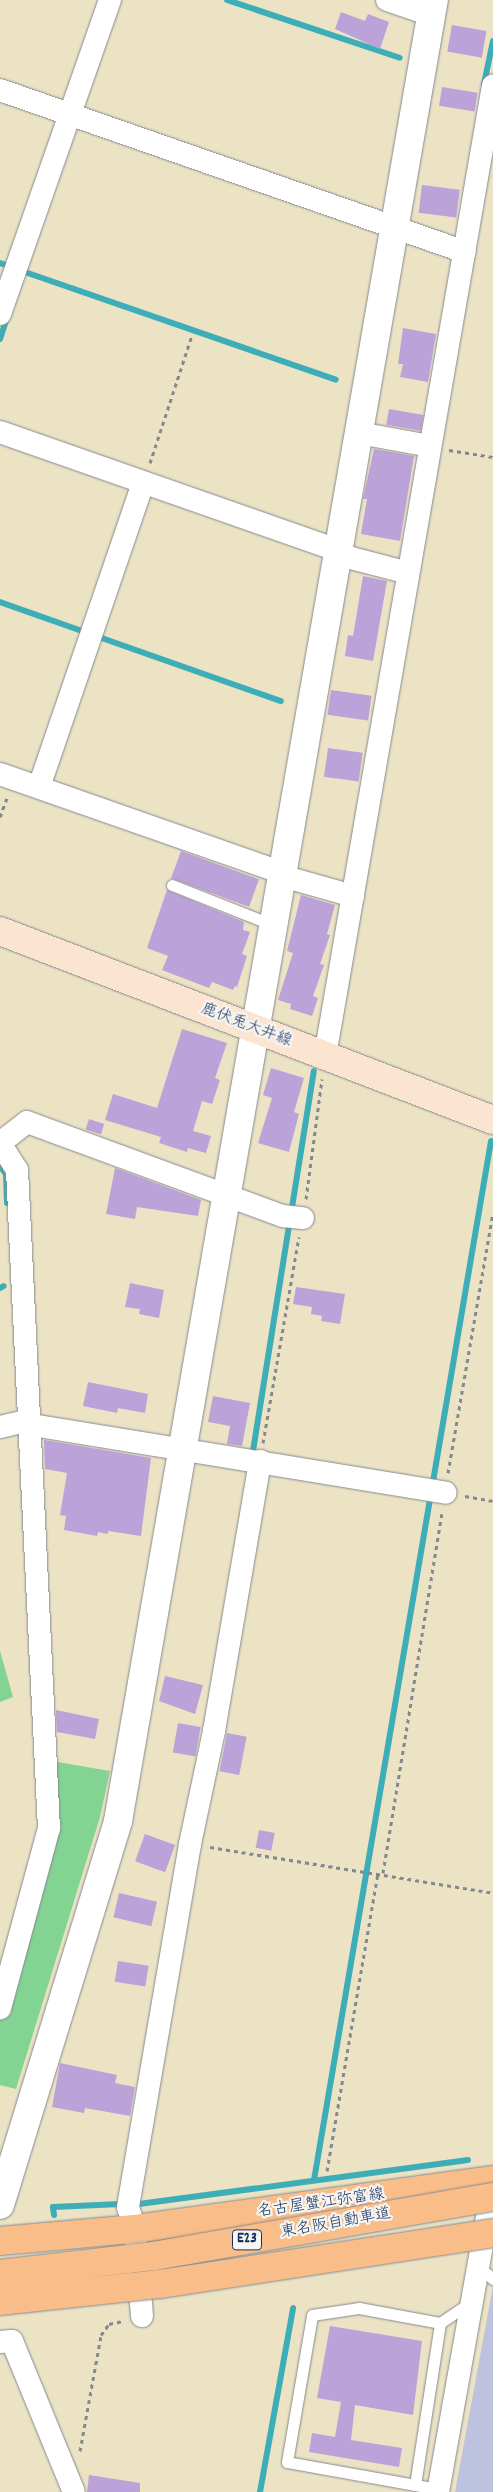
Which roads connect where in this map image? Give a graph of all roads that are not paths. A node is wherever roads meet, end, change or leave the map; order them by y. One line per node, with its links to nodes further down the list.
1 (110, 0): 6 (street)
2 (387, 0): 3 (street)
3 (432, 8): 7 (street)
4 (493, 85): 8 (street)
5 (0, 90): 6 (street)
6 (70, 114): 7 (street); 9 (street)
7 (394, 228): 8 (street); 11 (street)
8 (458, 251): 12 (street)
9 (0, 314)
10 (0, 432): 13 (street)
11 (359, 433): 12 (street); 14 (street)
12 (424, 445): 15 (street)
13 (143, 483): 14 (street); 17 (street)
14 (337, 550): 15 (street); 18 (street)
15 (402, 572): 20 (street)
16 (0, 774): 17 (street)
17 (39, 787): 18 (street)
18 (283, 875): 20 (street); 21 (street)
19 (172, 885): 21 (lane)
20 (346, 894): 24 (street)
21 (273, 925): 23 (street)
22 (0, 931): 23 (main road, 鹿伏兎大井線)
23 (257, 1030): 24 (main road, 鹿伏兎大井線); 27 (street)
24 (325, 1056): 25 (main road, 鹿伏兎大井線)
25 (493, 1120)
26 (0, 1143): 27 (street); 29 (street)
27 (228, 1196): 28 (street); 30 (street)
28 (293, 1217)
29 (19, 1424): 30 (street); 33 (street)
30 (182, 1449): 31 (street); 36 (street)
31 (250, 1459): 32 (street); 37 (street)
32 (438, 1492)
33 (0, 2008)
34 (493, 2181): 37 (main road, 名古屋蟹江弥富線); 40 (street)
35 (493, 2197): 41 (main road, 東名阪自動車道 / E23, bridge)
36 (0, 2204)
37 (134, 2230): 39 (main road, 名古屋蟹江弥富線); 44 (street)
38 (493, 2233): 42 (main road, 東名阪自動車道 / E23, bridge)
39 (0, 2241)
40 (488, 2269): 43 (street)
41 (0, 2274)
42 (0, 2301)
43 (472, 2302): 45 (lane); 49 (street)
44 (142, 2316)
45 (440, 2323): 47 (lane); 47 (lane)
46 (0, 2342): 48 (street)
47 (414, 2485): 49 (lane)
48 (74, 2490)
49 (438, 2490)

